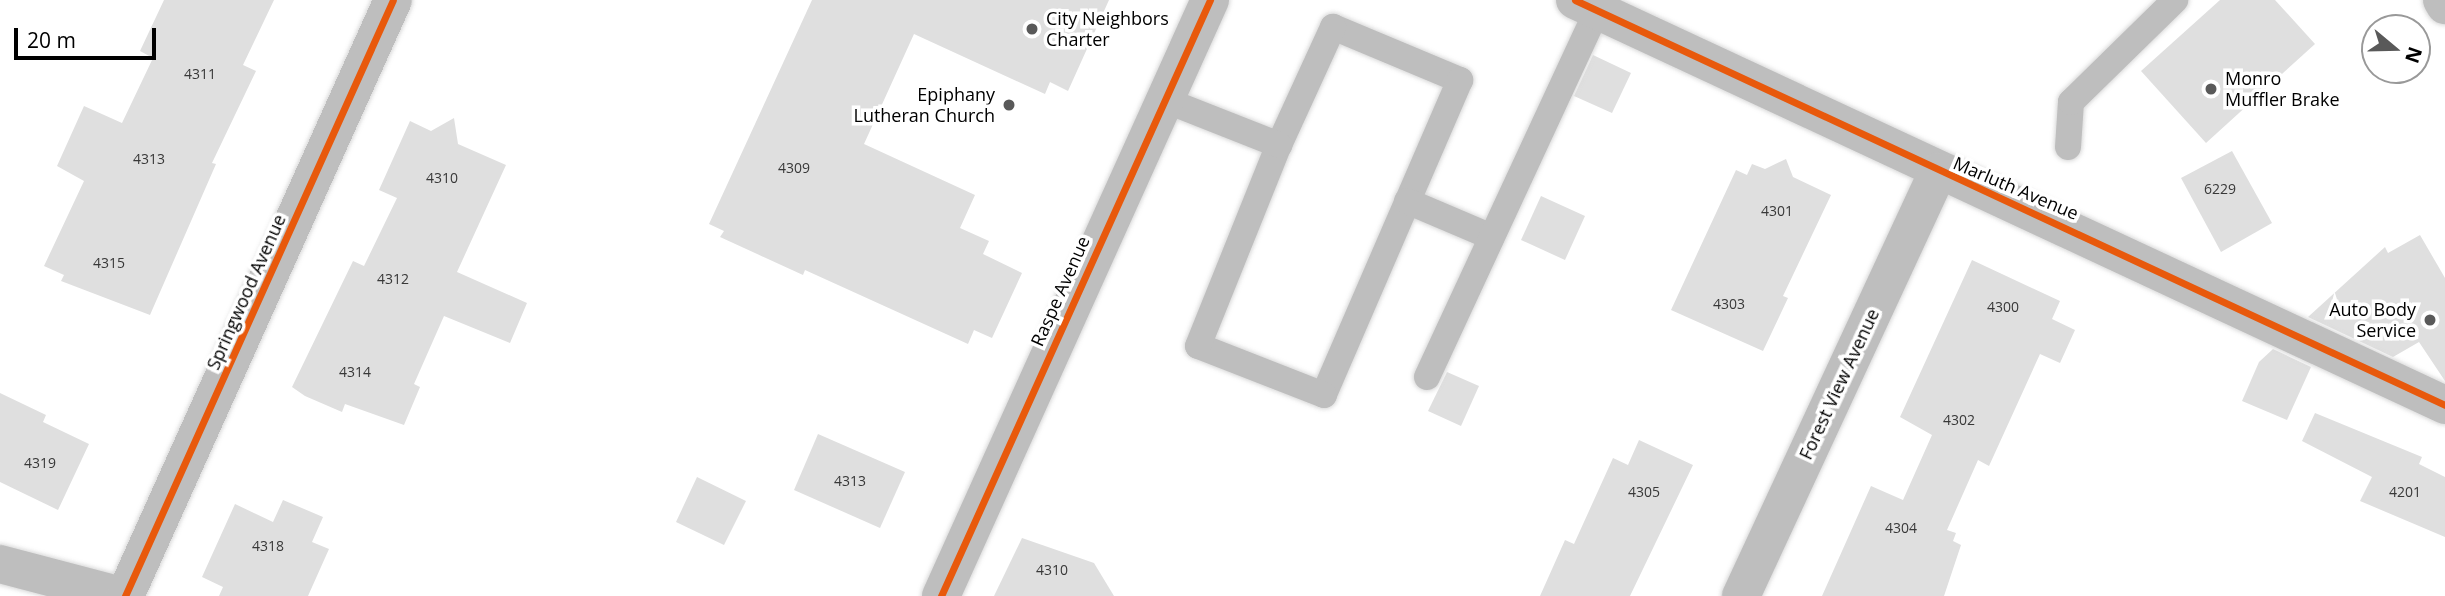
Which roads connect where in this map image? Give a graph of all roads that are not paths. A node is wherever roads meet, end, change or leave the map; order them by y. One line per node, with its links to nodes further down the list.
1 (393, 0): 16 (street, Springwood Avenue)
2 (1210, 0): 7 (street, Raspe Avenue)
3 (2175, 0): 9 (lane)
4 (2442, 0): 6 (street)
5 (1586, 5): 10 (street, Marluth Avenue); 12 (lane)
6 (2445, 5)
7 (1166, 100): 8 (lane); 17 (street, Raspe Avenue)
8 (1279, 145): 11 (lane); 11 (lane)
9 (2068, 147)
10 (1938, 171): 14 (street, Marluth Avenue); 18 (street, Forest View Avenue)
11 (1407, 201): 12 (lane)
12 (1492, 237): 13 (lane)
13 (1427, 377)
14 (2445, 405)
15 (0, 564): 16 (street)
16 (123, 596)
17 (941, 596)
18 (1741, 596)

